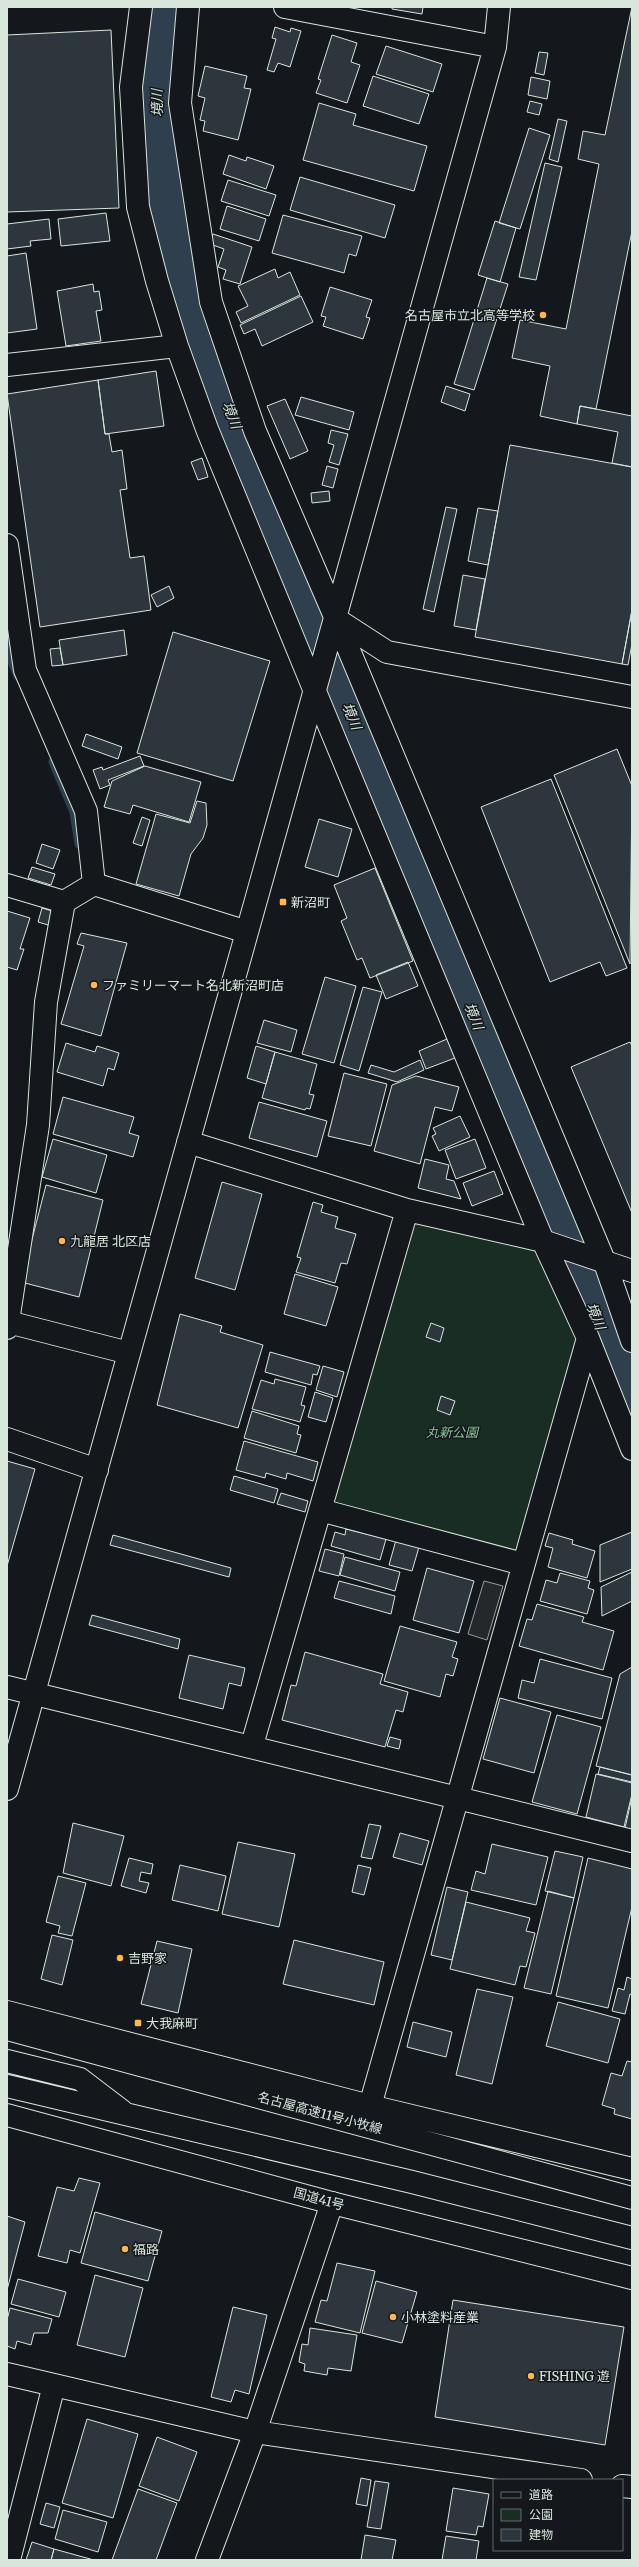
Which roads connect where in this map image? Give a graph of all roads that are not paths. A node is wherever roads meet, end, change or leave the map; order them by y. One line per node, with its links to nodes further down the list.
1 (141, 7): 6 (main road)
2 (188, 7): 9 (main road)
3 (285, 7): 5 (main road)
4 (499, 7): 5 (main road)
5 (495, 47): 9 (main road)
6 (177, 346): 7 (main road); 10 (main road)
7 (7, 365)
8 (7, 545): 12 (main road)
9 (334, 625): 10 (main road); 11 (main road); 19 (main road)
10 (314, 689): 15 (main road); 18 (main road)
11 (632, 697)
12 (94, 884): 14 (main road); 15 (main road)
13 (7, 885): 14 (main road)
14 (64, 902): 21 (main road)
15 (247, 932): 16 (main road)
16 (188, 1142): 17 (main road); 24 (main road)
17 (407, 1210): 18 (main road); 28 (main road)
18 (544, 1242): 19 (main road); 22 (main road)
19 (604, 1262): 20 (main road); 23 (main road)
20 (632, 1271)
21 (8, 1325): 24 (main road)
22 (588, 1338): 26 (main road); 29 (main road)
23 (632, 1341)
24 (130, 1353): 27 (main road)
25 (7, 1439): 27 (main road)
26 (632, 1449)
27 (97, 1470): 31 (main road)
28 (320, 1510): 29 (main road); 32 (main road)
29 (523, 1564): 34 (main road)
30 (7, 1686): 31 (main road)
31 (36, 1693): 32 (main road); 33 (main road)
32 (252, 1745): 34 (main road)
33 (7, 1789)
34 (457, 1796): 35 (main road); 40 (main road)
35 (632, 1841)
36 (7, 2012): 40 (main road)
37 (7, 2029): 44 (main road, 名古屋高速11号小牧線)
38 (7, 2061): 42 (main road)
39 (7, 2086): 42 (main road)
40 (370, 2106): 43 (main road)
41 (7, 2115): 45 (main road, 国道41号)
42 (129, 2117): 46 (main road)
43 (632, 2169)
44 (632, 2198)
45 (332, 2203): 47 (main road, 国道41号); 50 (main road)
46 (632, 2238)
47 (632, 2278)
48 (7, 2374): 49 (main road)
49 (54, 2386): 50 (main road); 52 (main road)
50 (255, 2432): 51 (main road); 53 (main road)
51 (574, 2479)
52 (9, 2560)
53 (207, 2560)

